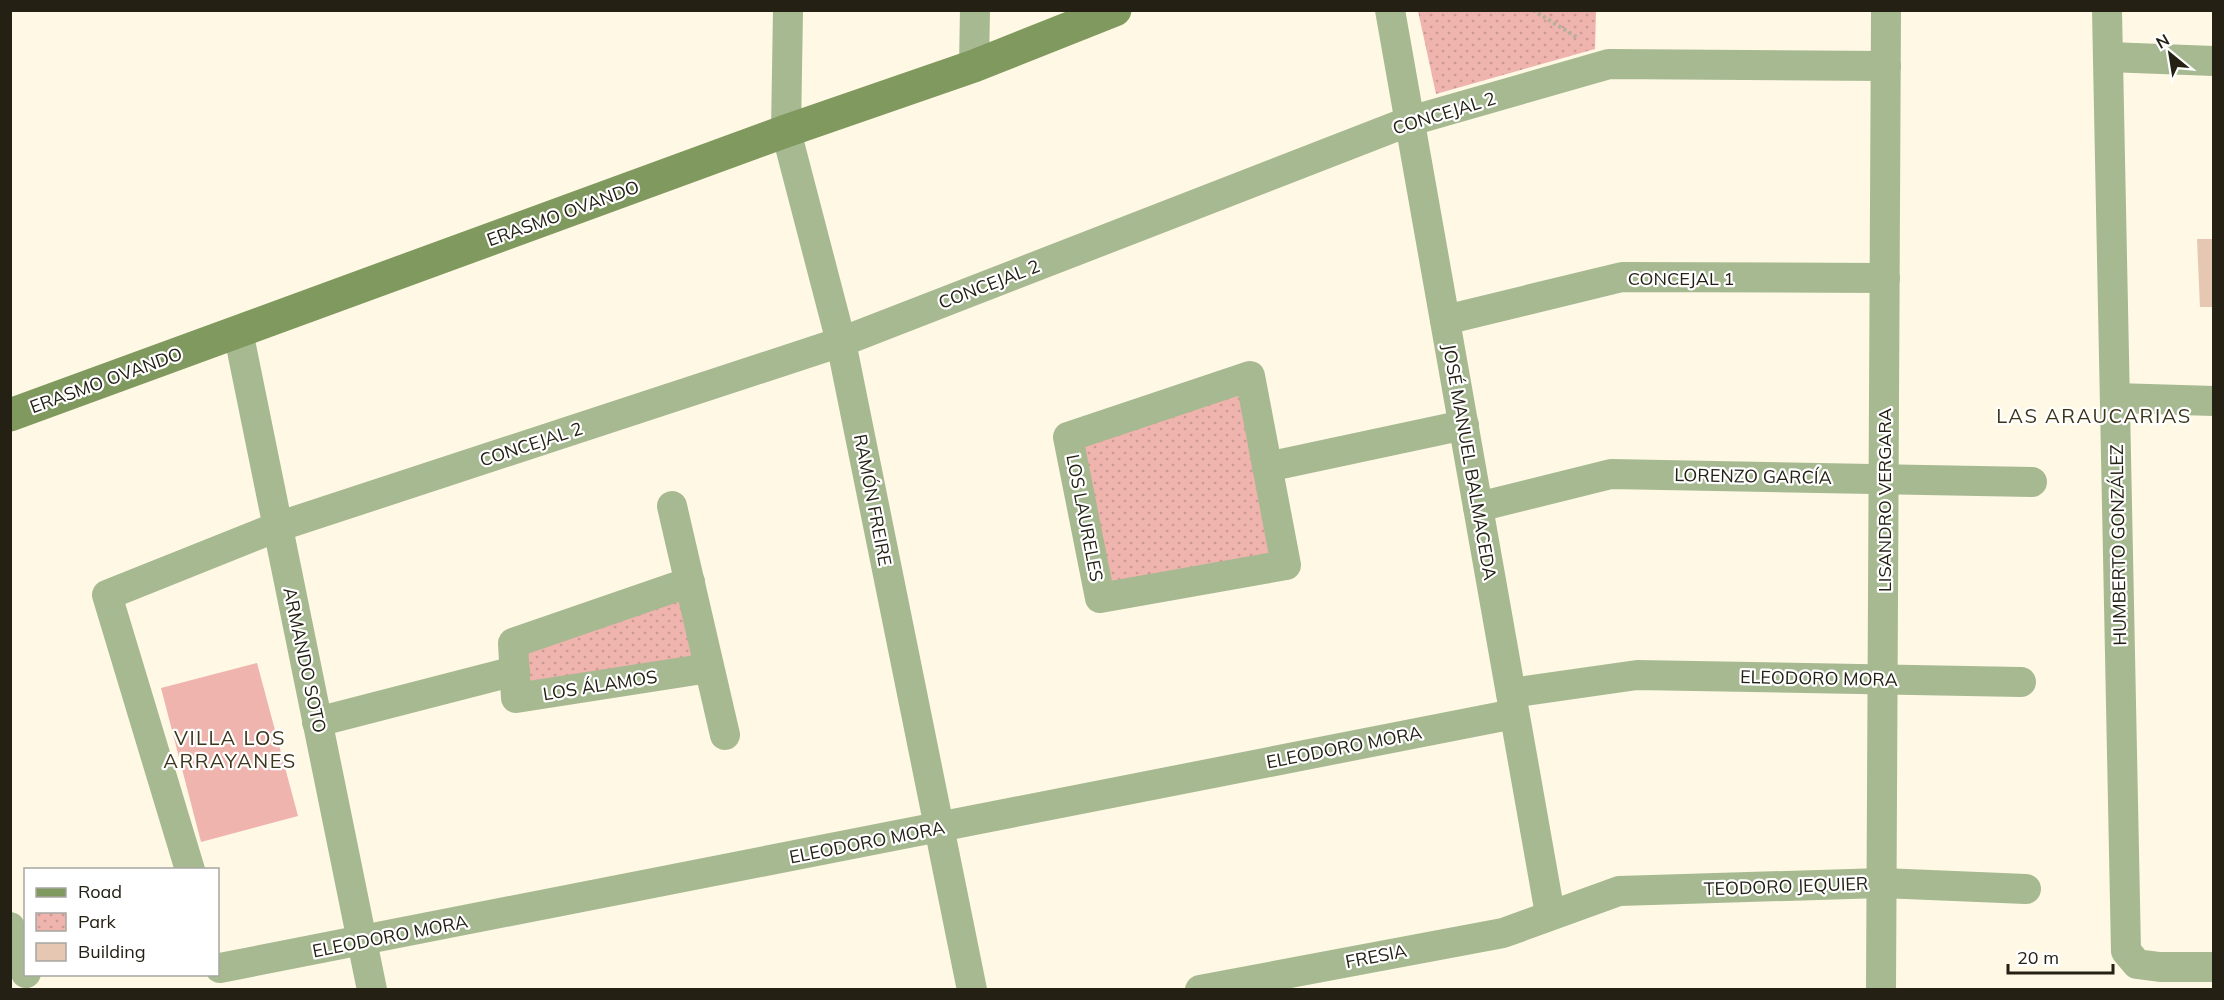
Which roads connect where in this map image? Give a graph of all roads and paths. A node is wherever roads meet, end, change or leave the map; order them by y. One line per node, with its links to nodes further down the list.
1 (788, 10): 14 (street, RAMÓN FREIRE)
2 (975, 10): 11 (street)
3 (1115, 10): 11 (street, ERASMO OVANDO)
4 (1390, 10): 13 (street, JOSÉ MANUEL BALMACEDA)
5 (1533, 10): 8 (path)
6 (1886, 10): 12 (street, LISANDRO VERGARA)
7 (2107, 10): 9 (street, HUMBERTO GONZÁLEZ)
8 (1586, 43)
9 (2108, 57): 10 (street); 19 (street, HUMBERTO GONZÁLEZ)
10 (2214, 61)
11 (974, 66): 14 (street, ERASMO OVANDO)
12 (1886, 66): 13 (street, CONCEJAL 2); 15 (street, LISANDRO VERGARA)
13 (1410, 122): 16 (street, JOSÉ MANUEL BALMACEDA); 18 (street, CONCEJAL 2)
14 (786, 131): 17 (street, ERASMO OVANDO); 18 (street, RAMÓN FREIRE)
15 (1885, 279): 16 (street, CONCEJAL 1); 24 (street, LISANDRO VERGARA)
16 (1445, 320): 22 (street, JOSÉ MANUEL BALMACEDA)
17 (238, 331): 21 (street, ERASMO OVANDO); 28 (street, ARMANDO SOTO)
18 (840, 342): 28 (street, CONCEJAL 2); 37 (street, RAMÓN FREIRE)
19 (2115, 398): 20 (street); 44 (street, HUMBERTO GONZÁLEZ)
20 (2214, 401)
21 (10, 415)
22 (1464, 425): 23 (street); 27 (street, JOSÉ MANUEL BALMACEDA)
23 (1267, 467): 23 (street, LOS LAURELES)
24 (1884, 478): 25 (street, LORENZO GARCÍA); 27 (street, LORENZO GARCÍA); 32 (street, LISANDRO VERGARA)
25 (2032, 482)
26 (672, 506): 29 (street)
27 (1478, 507): 34 (street, JOSÉ MANUEL BALMACEDA)
28 (277, 527): 35 (street, ARMANDO SOTO); 38 (street, CONCEJAL 2)
29 (690, 582): 30 (street); 31 (street, LOS ÁLAMOS)
30 (709, 668): 31 (street, LOS ÁLAMOS); 36 (street)
31 (515, 671): 35 (street)
32 (1883, 680): 33 (street, ELEODORO MORA); 34 (street, ELEODORO MORA); 39 (street, LISANDRO VERGARA)
33 (2022, 682)
34 (1512, 703): 37 (street, ELEODORO MORA); 41 (street, JOSÉ MANUEL BALMACEDA)
35 (317, 722): 43 (street, ARMANDO SOTO)
36 (725, 735)
37 (939, 828): 43 (street, ELEODORO MORA); 48 (street, RAMÓN FREIRE)
38 (189, 868)
39 (1882, 883): 40 (street, TEODORO JEQUIER); 41 (street, TEODORO JEQUIER); 50 (street, LISANDRO VERGARA)
40 (2026, 889)
41 (1550, 914): 49 (street, FRESIA)
42 (10, 927): 45 (street)
43 (362, 942): 46 (street, ELEODORO MORA); 47 (street, ARMANDO SOTO)
44 (2214, 967)
45 (24, 971)
46 (219, 973)
47 (372, 990)
48 (972, 990)
49 (1200, 990)
50 (1881, 990)

